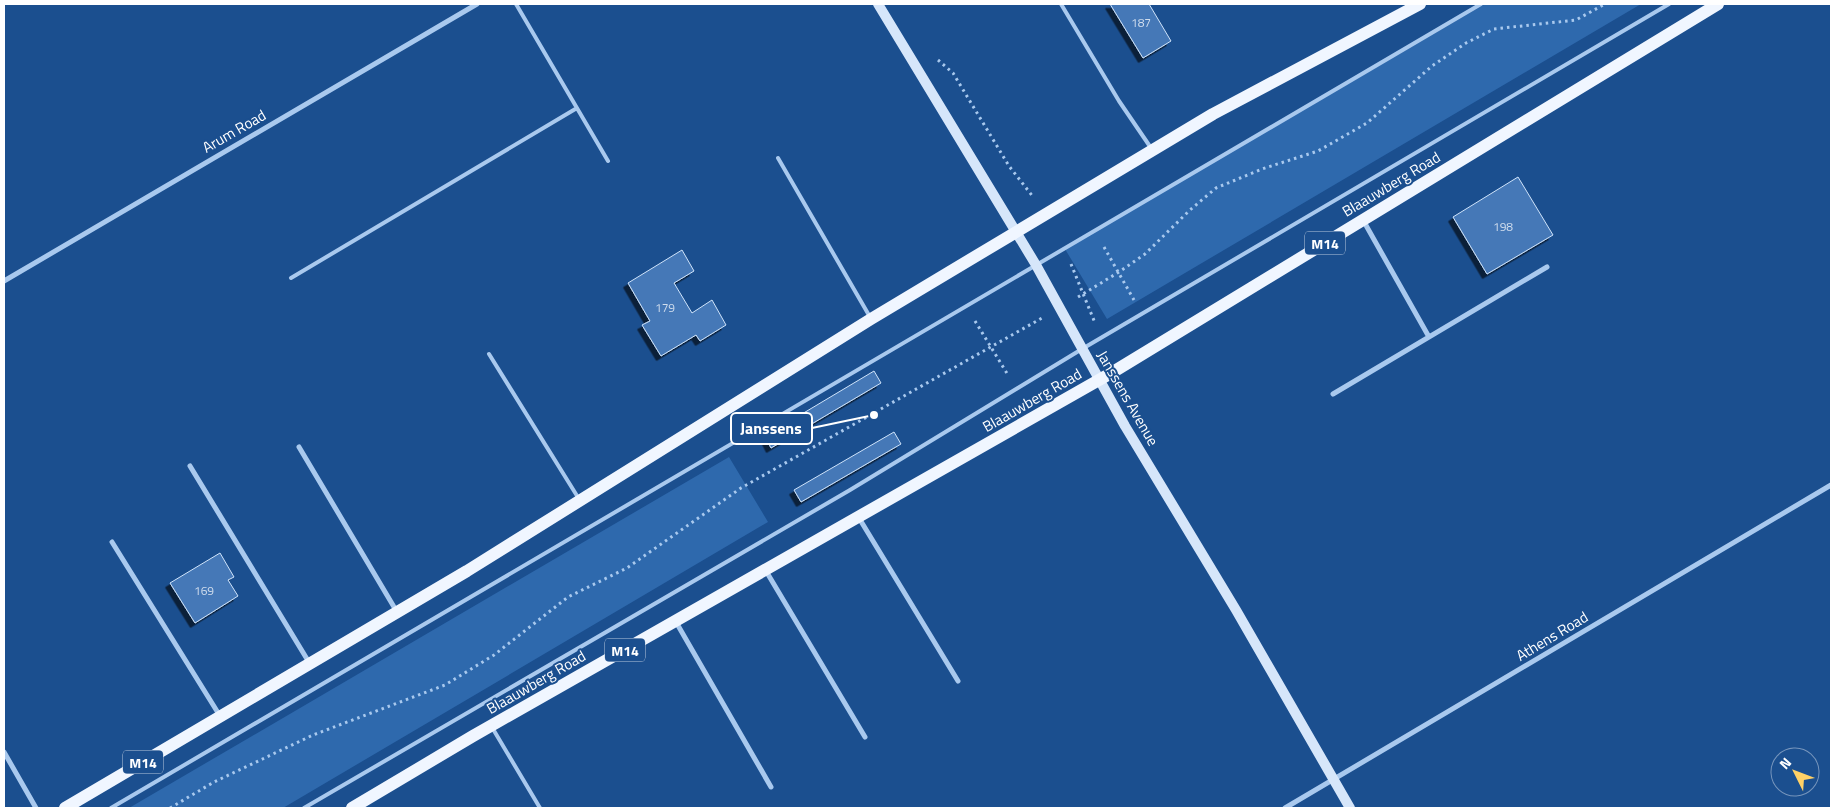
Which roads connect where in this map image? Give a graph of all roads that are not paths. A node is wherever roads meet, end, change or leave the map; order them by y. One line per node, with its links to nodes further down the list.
1 (477, 4): 19 (street, Arum Road)
2 (516, 4): 10 (lane)
3 (878, 4): 15 (street, Janssens Avenue)
4 (1061, 4): 11 (lane)
5 (1420, 4): 9 (main road, M14)
6 (1481, 4): 16 (lane)
7 (1669, 4): 22 (lane)
8 (1718, 4): 14 (main road, Blaauwberg Road / M14)
9 (1405, 7): 11 (main road, M14)
10 (577, 108): 13 (lane); 18 (lane)
11 (1153, 150): 15 (main road, M14)
12 (778, 158): 20 (lane)
13 (608, 161)
14 (1363, 220): 21 (street); 24 (main road, Blaauwberg Road / M14)
15 (1016, 232): 16 (street, Janssens Avenue); 20 (main road, M14)
16 (1036, 266): 22 (street, Janssens Avenue); 45 (lane)
17 (1546, 267): 21 (street)
18 (291, 278)
19 (4, 281)
20 (871, 319): 29 (main road, M14)
21 (1429, 338): 25 (street)
22 (1082, 349): 24 (street, Janssens Avenue); 46 (lane)
23 (489, 354): 29 (lane)
24 (1099, 380): 30 (main road, Blaauwberg Road / M14); 41 (street, Janssens Avenue)
25 (1333, 394)
26 (299, 447): 33 (street)
27 (190, 466): 35 (street)
28 (1831, 486): 41 (street, Athens Road)
29 (580, 501): 33 (main road, M14)
30 (859, 518): 32 (main road, Blaauwberg Road / M14); 36 (street)
31 (112, 542): 37 (street)
32 (766, 571): 34 (main road, Blaauwberg Road / M14); 39 (street)
33 (397, 612): 35 (main road, M14)
34 (676, 622): 38 (main road, Blaauwberg Road / M14); 42 (street)
35 (310, 664): 37 (main road, M14)
36 (958, 681)
37 (220, 716): 44 (main road, M14)
38 (491, 726): 47 (main road, Blaauwberg Road / M14); 48 (lane)
39 (865, 738)
40 (4, 752): 43 (street)
41 (1333, 780): 49 (street, Athens Road); 50 (street, Janssens Avenue)
42 (771, 787)
43 (36, 808)
44 (65, 808)
45 (111, 808)
46 (304, 808)
47 (352, 808)
48 (540, 808)
49 (1285, 808)
50 (1350, 808)

